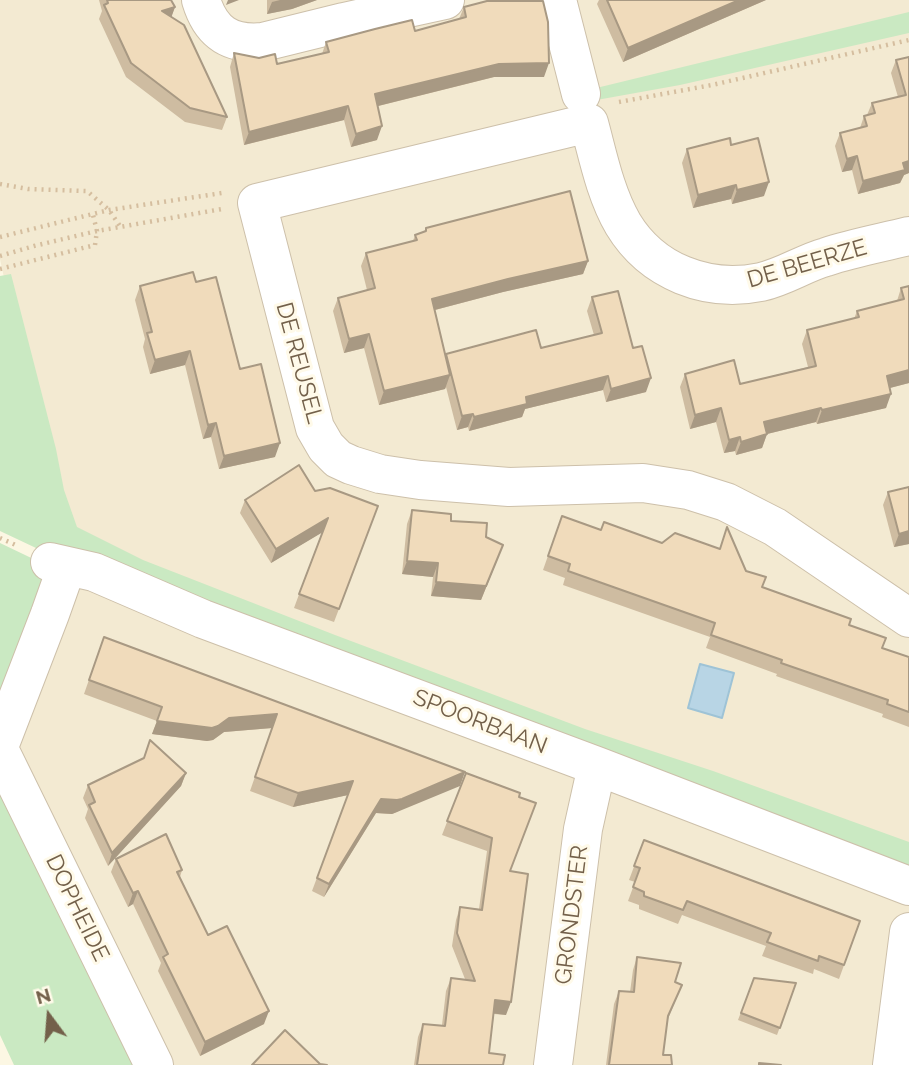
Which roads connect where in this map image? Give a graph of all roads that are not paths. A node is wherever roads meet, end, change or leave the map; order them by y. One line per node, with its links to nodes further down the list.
1 (201, 0): 2 (street)
2 (445, 0)
3 (557, 0): 4 (street, DE BEERZE)
4 (585, 108): 5 (street, DE BEERZE); 6 (street, DE REUSEL)
5 (909, 236)
6 (909, 618)
7 (0, 744): 9 (street, SPOORBAAN)
8 (0, 751): 12 (street, DOPHEIDE)
9 (597, 766): 10 (street, SPOORBAAN); 13 (street, GRONDSTER)
10 (909, 886)
11 (909, 932): 14 (street)
12 (154, 1065)
13 (553, 1065)
14 (892, 1065)

